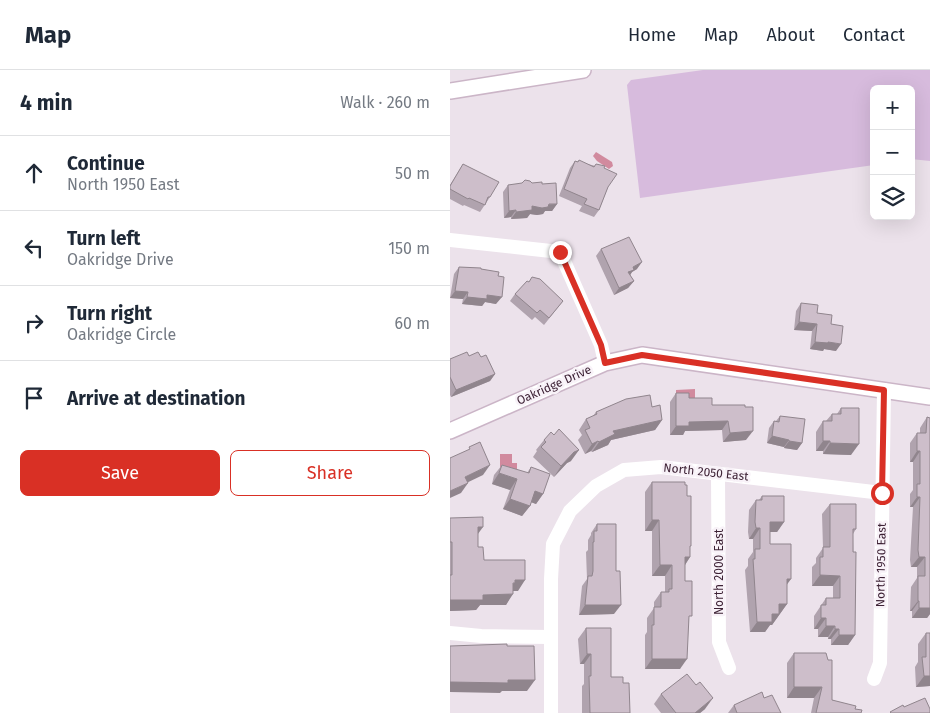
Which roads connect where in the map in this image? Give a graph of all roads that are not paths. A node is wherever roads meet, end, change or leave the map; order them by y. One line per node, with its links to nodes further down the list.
1 (583, 70): 2 (street)
2 (450, 91)
3 (450, 240): 4 (street)
4 (605, 363): 5 (street, Oakridge Drive); 7 (street, Oakridge Drive)
5 (884, 390): 6 (street, Oakridge Drive); 9 (street, North 1950 East)
6 (930, 397)
7 (450, 432)
8 (718, 474): 9 (street, North 2050 East); 11 (street, North 2050 East); 12 (street, North 2000 East)
9 (882, 493): 13 (street, North 1950 East)
10 (450, 633): 11 (street)
11 (551, 637): 14 (street, North 2050 East)
12 (729, 668)
13 (874, 679)
14 (552, 713)

